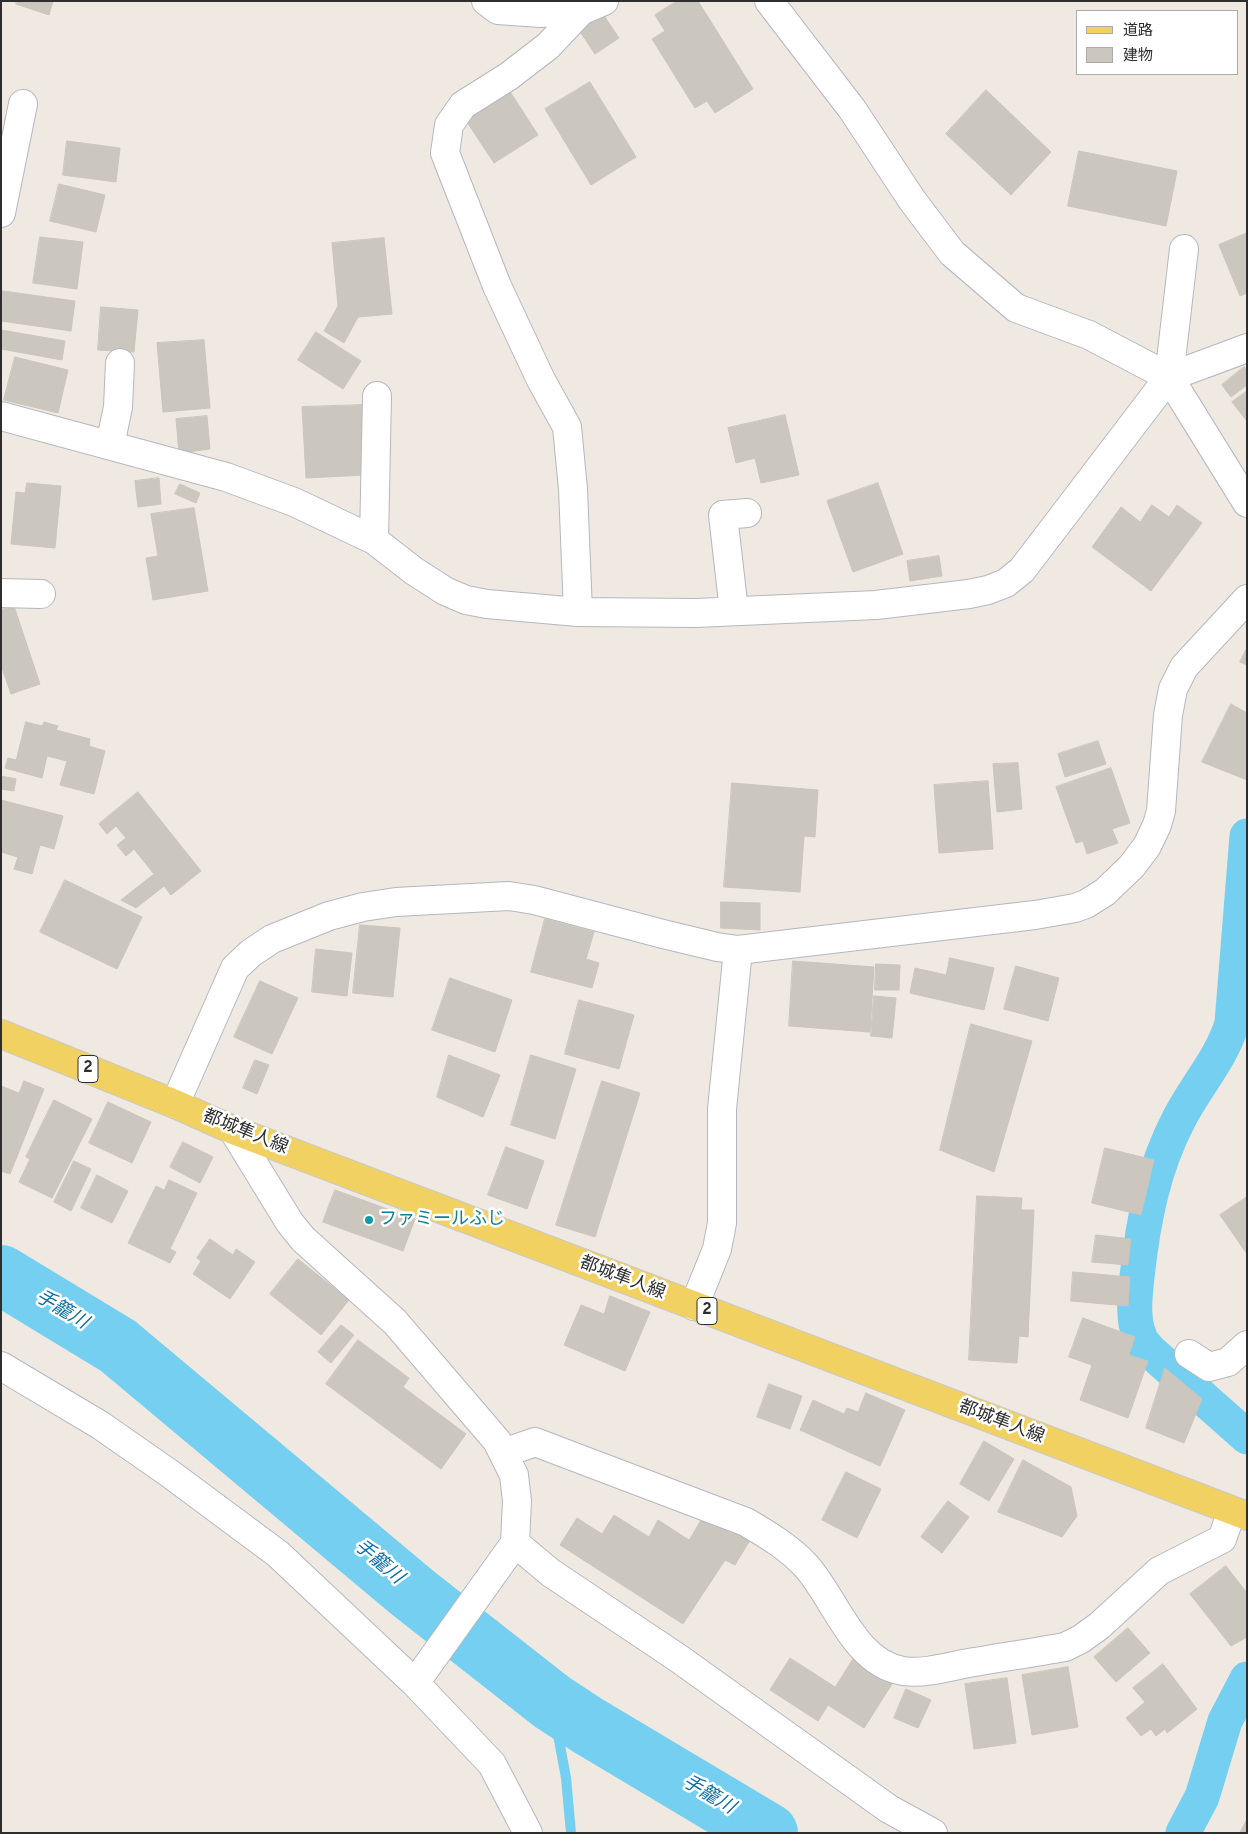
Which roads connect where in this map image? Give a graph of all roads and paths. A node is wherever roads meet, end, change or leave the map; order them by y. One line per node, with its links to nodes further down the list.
1 (486, 1): 3 (street)
2 (769, 1): 9 (street)
3 (592, 6): 20 (street)
4 (23, 104): 5 (street)
5 (1, 213)
6 (1184, 249): 9 (street)
7 (1247, 348): 9 (street)
8 (120, 363): 12 (street)
9 (1169, 377): 13 (street); 19 (street)
10 (377, 396): 15 (street)
11 (1, 416): 12 (street)
12 (110, 446): 15 (street)
13 (1247, 503)
14 (747, 513): 19 (street)
15 (374, 540): 20 (street)
16 (1, 593): 17 (street)
17 (41, 594)
18 (1247, 599): 21 (street)
19 (734, 611): 20 (street)
20 (578, 612)
21 (738, 950): 23 (street); 25 (street)
22 (1, 1034): 23 (main road, 都城隼人線 / 2)
23 (175, 1104): 24 (main road, 都城隼人線 / 2)
24 (233, 1130): 25 (main road, 都城隼人線 / 2); 29 (street)
25 (694, 1306): 30 (main road, 都城隼人線 / 2)
26 (1247, 1345): 27 (street)
27 (1189, 1354)
28 (1, 1366): 32 (street)
29 (504, 1453): 30 (street); 31 (street)
30 (1240, 1514)
31 (515, 1543): 32 (street); 34 (street)
32 (415, 1683): 33 (street)
33 (528, 1833)
34 (933, 1833)

